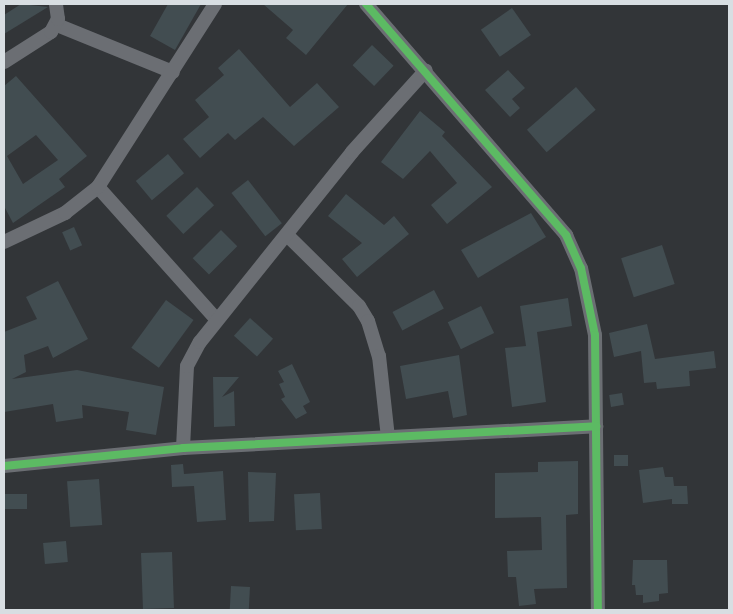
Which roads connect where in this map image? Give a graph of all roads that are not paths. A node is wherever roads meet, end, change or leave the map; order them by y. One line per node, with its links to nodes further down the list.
1 (56, 4): 4 (street)
2 (215, 4): 7 (street)
3 (366, 4): 6 (street)
4 (57, 25): 5 (street); 7 (street)
5 (4, 62)
6 (426, 70): 9 (street); 12 (street)
7 (173, 72): 8 (street)
8 (98, 187): 10 (street); 11 (street)
9 (287, 235): 11 (street); 13 (street)
10 (4, 242)
11 (217, 320): 14 (street)
12 (596, 426): 13 (street); 16 (street)
13 (388, 437): 14 (street)
14 (183, 448): 15 (street)
15 (4, 466)
16 (598, 610)

